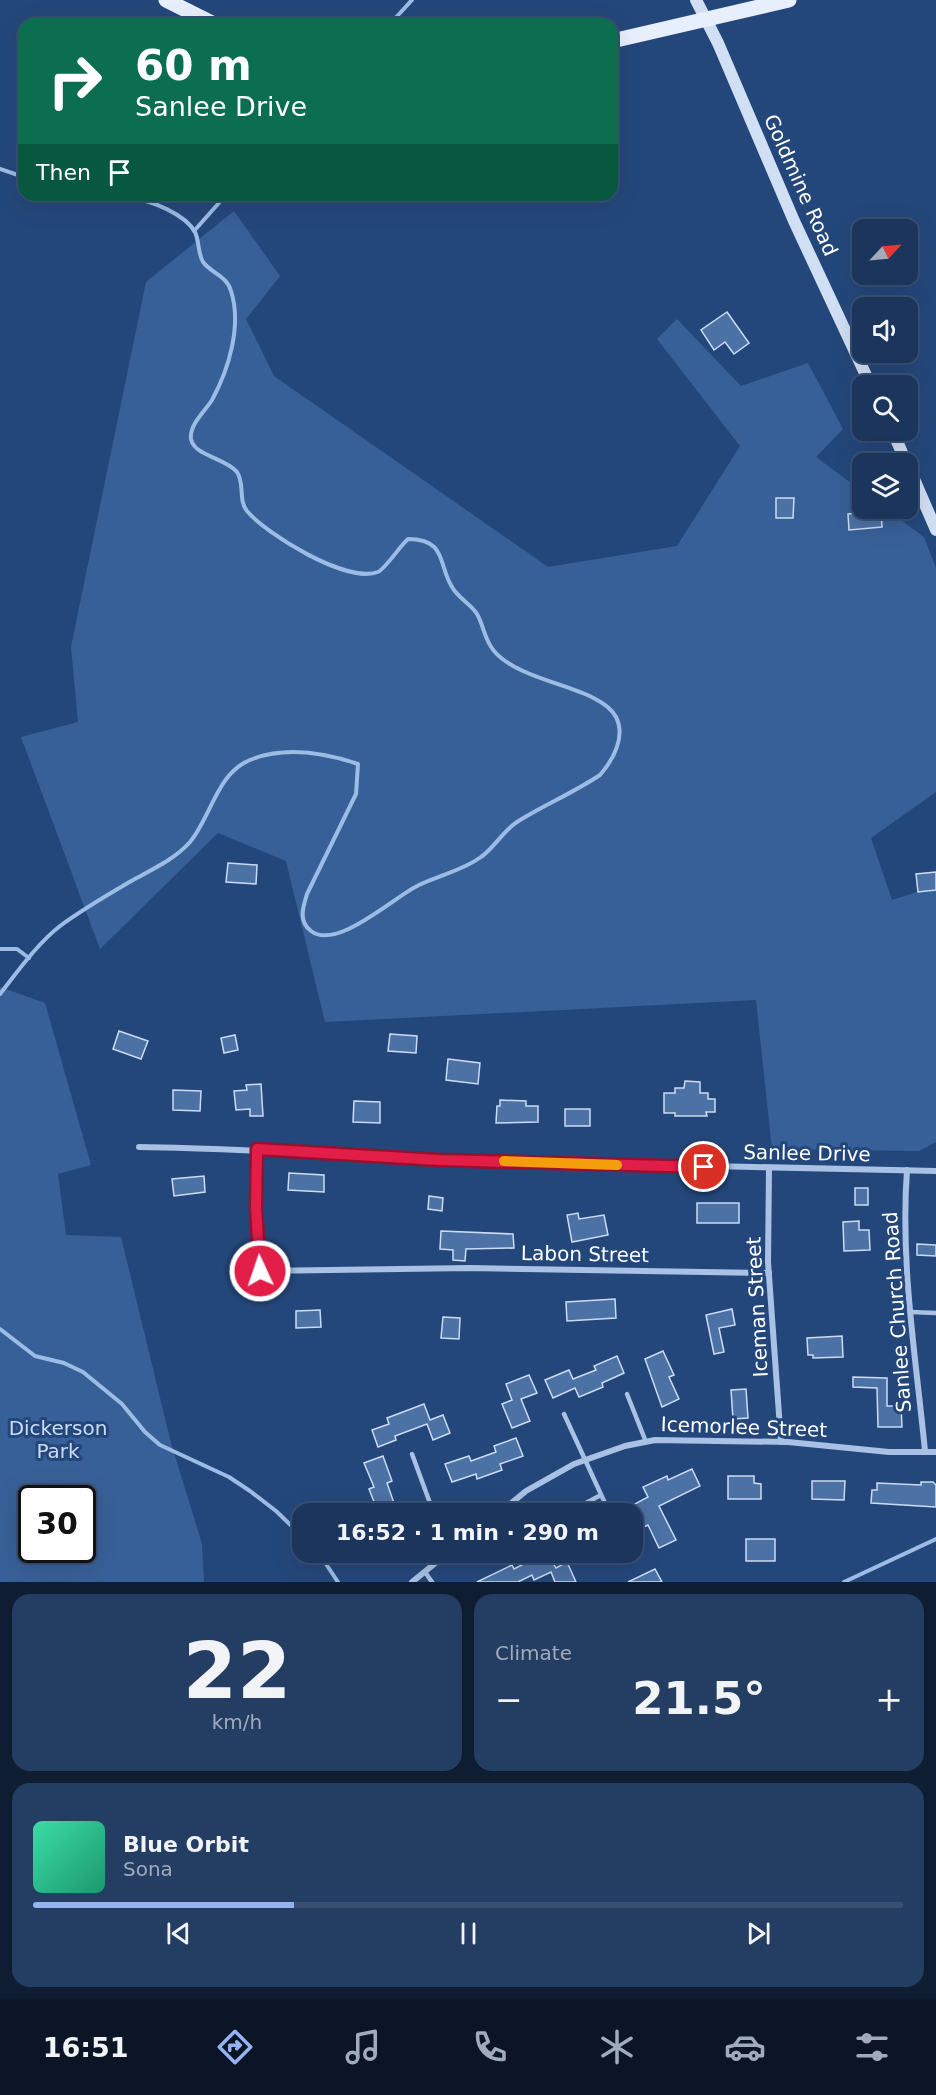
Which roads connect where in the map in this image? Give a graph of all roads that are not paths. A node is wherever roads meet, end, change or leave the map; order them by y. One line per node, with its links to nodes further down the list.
1 (166, 0): 4 (main road)
2 (696, 0): 5 (main road, Goldmine Road)
3 (789, 0): 5 (main road)
4 (202, 18)
5 (705, 18): 6 (main road); 7 (main road, Goldmine Road)
6 (618, 39)
7 (866, 375)
8 (918, 489): 9 (main road)
9 (936, 530)
10 (139, 1147): 11 (street, Sanlee Drive)
11 (257, 1149): 12 (street, Sanlee Drive); 15 (street, Labon Street)
12 (769, 1169): 13 (street, Sanlee Drive); 15 (street, Iceman Street)
13 (907, 1170): 14 (street, Sanlee Drive); 16 (street, Sanlee Church Road)
14 (936, 1171)
15 (769, 1273): 21 (street, Iceman Street)
16 (911, 1312): 17 (lane); 22 (street, Sanlee Church Road)
17 (936, 1312)
18 (627, 1394): 20 (lane)
19 (564, 1414): 25 (lane)
20 (646, 1442): 21 (street, Icemorlee Street); 25 (street, Icemorlee Street)
21 (781, 1442): 22 (street, Icemorlee Street)
22 (925, 1452): 23 (street, Icemorlee Street)
23 (936, 1452)
24 (412, 1454): 27 (lane)
25 (585, 1460): 26 (lane); 28 (street, Icemorlee Street)
26 (601, 1496): 29 (lane); 30 (lane)
27 (430, 1503)
28 (511, 1503)
29 (587, 1503)
30 (604, 1503)
31 (436, 1563): 32 (street)
32 (425, 1572): 33 (street); 34 (lane)
33 (412, 1582)
34 (432, 1582)

